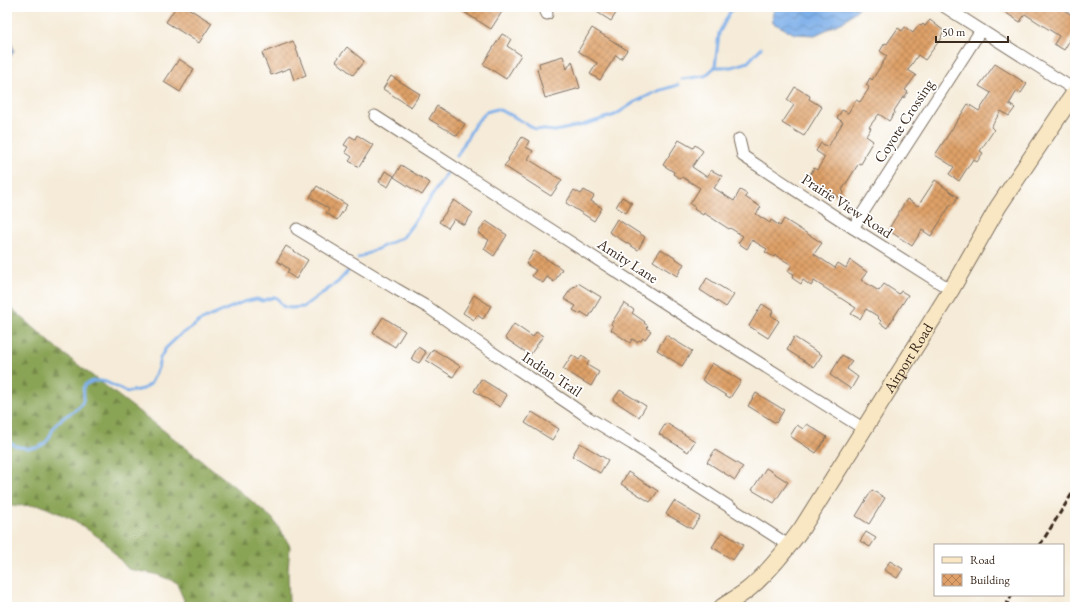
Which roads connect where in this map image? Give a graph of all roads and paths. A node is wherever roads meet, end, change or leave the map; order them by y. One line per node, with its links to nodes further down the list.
1 (945, 7): 2 (street)
2 (981, 30): 3 (street); 6 (street, Coyote Crossing)
3 (1075, 91): 8 (street, Airport Road)
4 (375, 116): 9 (street, Amity Lane)
5 (739, 139): 6 (street, Prairie View Road)
6 (853, 228): 8 (street, Prairie View Road)
7 (297, 229): 10 (street, Indian Trail)
8 (950, 290): 9 (street, Airport Road)
9 (864, 429): 10 (street, Airport Road)
10 (790, 546): 11 (street, Airport Road)
11 (722, 607)

